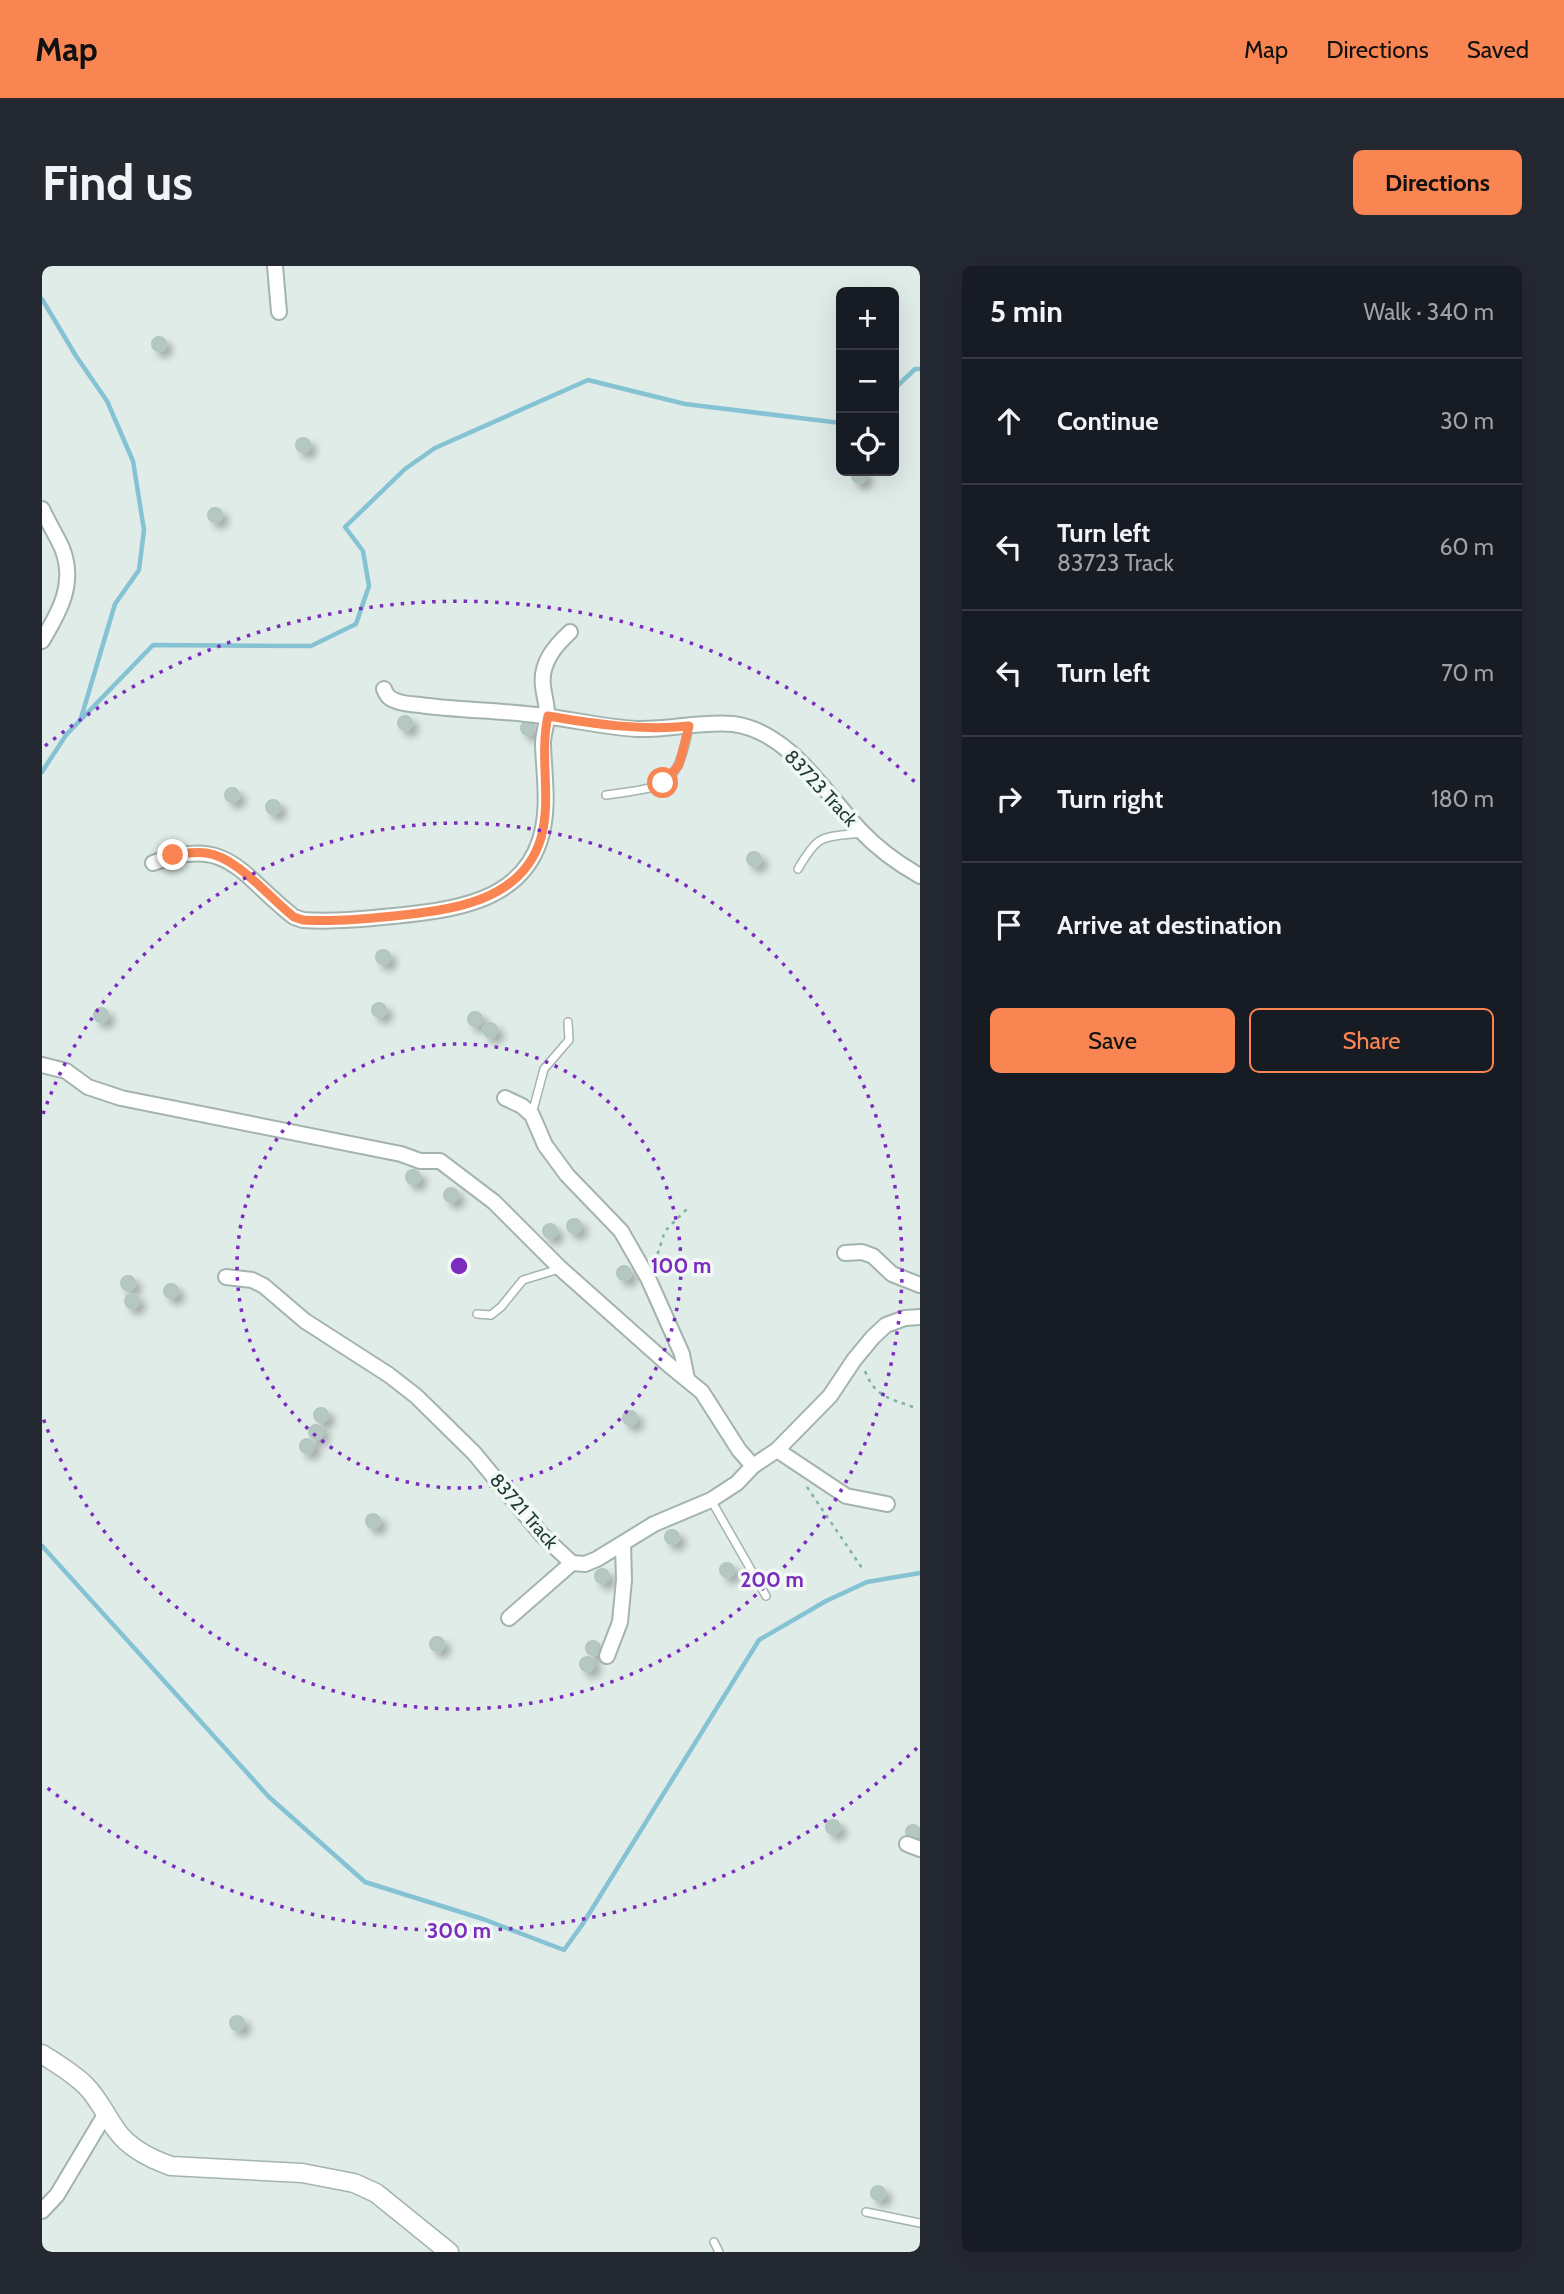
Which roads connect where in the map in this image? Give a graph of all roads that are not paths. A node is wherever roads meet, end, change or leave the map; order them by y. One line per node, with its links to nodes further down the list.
1 (277, 270): 2 (street)
2 (279, 312)
3 (42, 509): 5 (street)
4 (570, 632): 7 (street)
5 (42, 641)
6 (384, 689): 7 (street, 83723 Track)
7 (548, 716): 8 (street, 83723 Track); 11 (street)
8 (689, 726): 9 (lane); 10 (street, 83723 Track)
9 (606, 795)
10 (862, 833): 12 (lane); 13 (street, 83723 Track)
11 (153, 863)
12 (798, 869)
13 (920, 876)
14 (568, 1021): 17 (lane)
15 (42, 1065): 19 (street)
16 (505, 1098): 17 (street)
17 (532, 1115): 24 (street)
18 (845, 1253): 21 (street)
19 (560, 1268): 22 (lane); 24 (street)
20 (226, 1277): 30 (street, 83721 Track)
21 (920, 1285)
22 (477, 1314)
23 (920, 1317): 25 (street, 83721 Track)
24 (687, 1379): 26 (street)
25 (777, 1450): 26 (street, 83721 Track); 28 (street)
26 (753, 1466): 27 (street, 83721 Track)
27 (712, 1500): 29 (street, 83721 Track); 31 (lane)
28 (887, 1504)
29 (623, 1544): 30 (street, 83721 Track); 33 (street)
30 (572, 1563): 32 (street)
31 (766, 1596)
32 (509, 1618)
33 (607, 1656)
34 (42, 2054): 35 (street)
35 (106, 2113): 36 (street); 40 (street)
36 (42, 2211)
37 (866, 2212): 38 (lane)
38 (920, 2223)
39 (714, 2242): 41 (lane)
40 (449, 2252)
41 (719, 2252)

